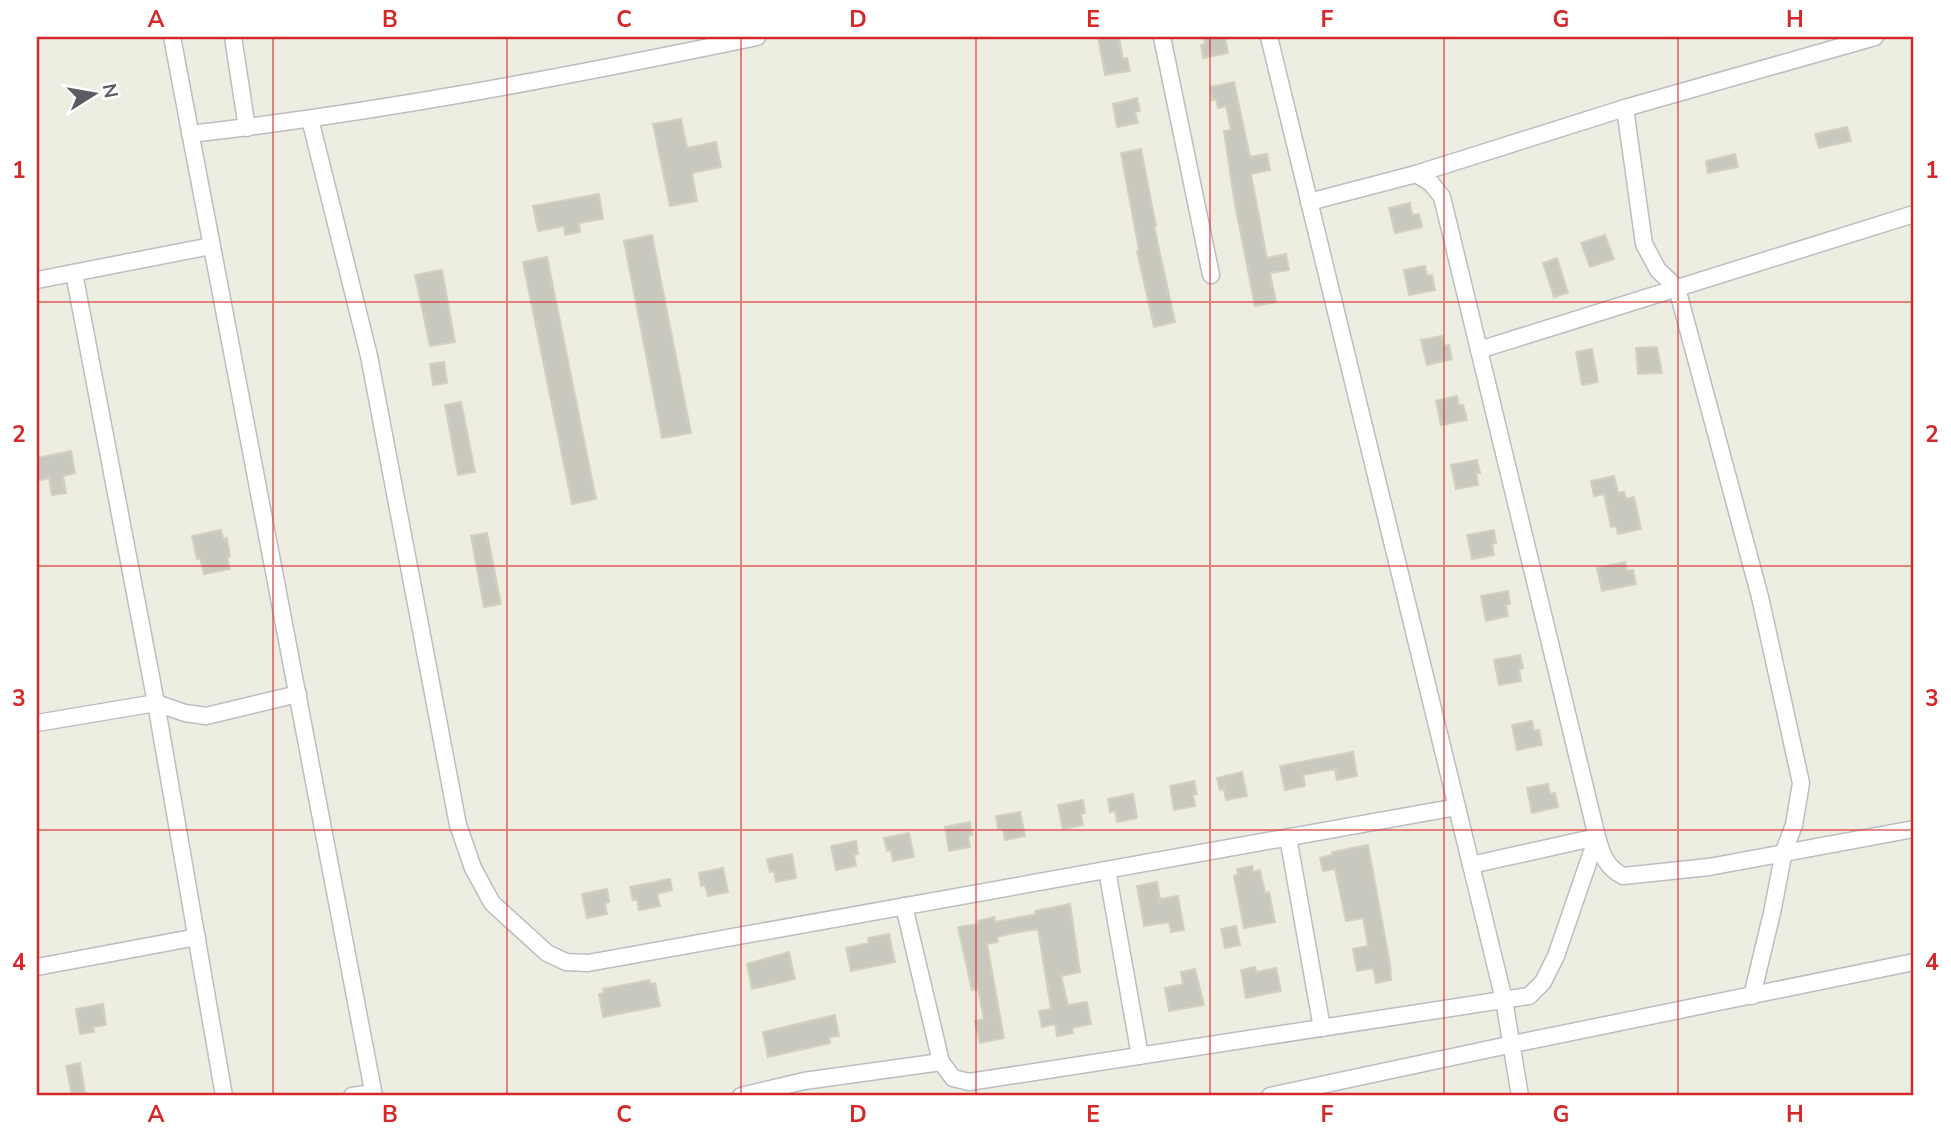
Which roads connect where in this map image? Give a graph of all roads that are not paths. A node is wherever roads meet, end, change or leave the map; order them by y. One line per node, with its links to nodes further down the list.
1 (172, 37): 10 (street)
2 (233, 37): 9 (street)
3 (758, 37): 8 (street)
4 (1162, 37): 16 (street)
5 (1269, 37): 12 (street)
6 (1875, 37): 7 (street)
7 (1625, 108): 11 (street); 18 (street)
8 (310, 119): 9 (street); 30 (street)
9 (247, 128): 10 (street)
10 (190, 134): 14 (street)
11 (1416, 174): 12 (street); 19 (street)
12 (1309, 202): 23 (street)
13 (1914, 214): 18 (street)
14 (211, 246): 15 (street); 20 (street)
15 (74, 273): 17 (street); 21 (street)
16 (1211, 275)
17 (37, 280)
18 (1677, 288): 19 (street); 27 (street)
19 (1479, 350): 26 (street)
20 (298, 694): 21 (street); 40 (street)
21 (156, 703): 22 (street); 31 (street)
22 (37, 723)
23 (1457, 807): 25 (street); 28 (street)
24 (1914, 828): 27 (street)
25 (1288, 837): 29 (street); 36 (street)
26 (1597, 837): 27 (street); 28 (street); 35 (street)
27 (1784, 851): 34 (street)
28 (1471, 865): 35 (street)
29 (1107, 870): 30 (street); 38 (street)
30 (904, 906): 39 (street)
31 (197, 937): 33 (street); 41 (street)
32 (1914, 962): 34 (street)
33 (37, 967)
34 (1752, 996): 37 (street)
35 (1504, 1000): 36 (street); 37 (street)
36 (1322, 1028): 38 (street)
37 (1513, 1044): 44 (street); 45 (street)
38 (1140, 1056): 39 (street)
39 (941, 1062): 43 (street)
40 (373, 1095): 42 (street)
41 (224, 1096)
42 (352, 1096)
43 (741, 1096)
44 (1270, 1096)
45 (1520, 1096)

